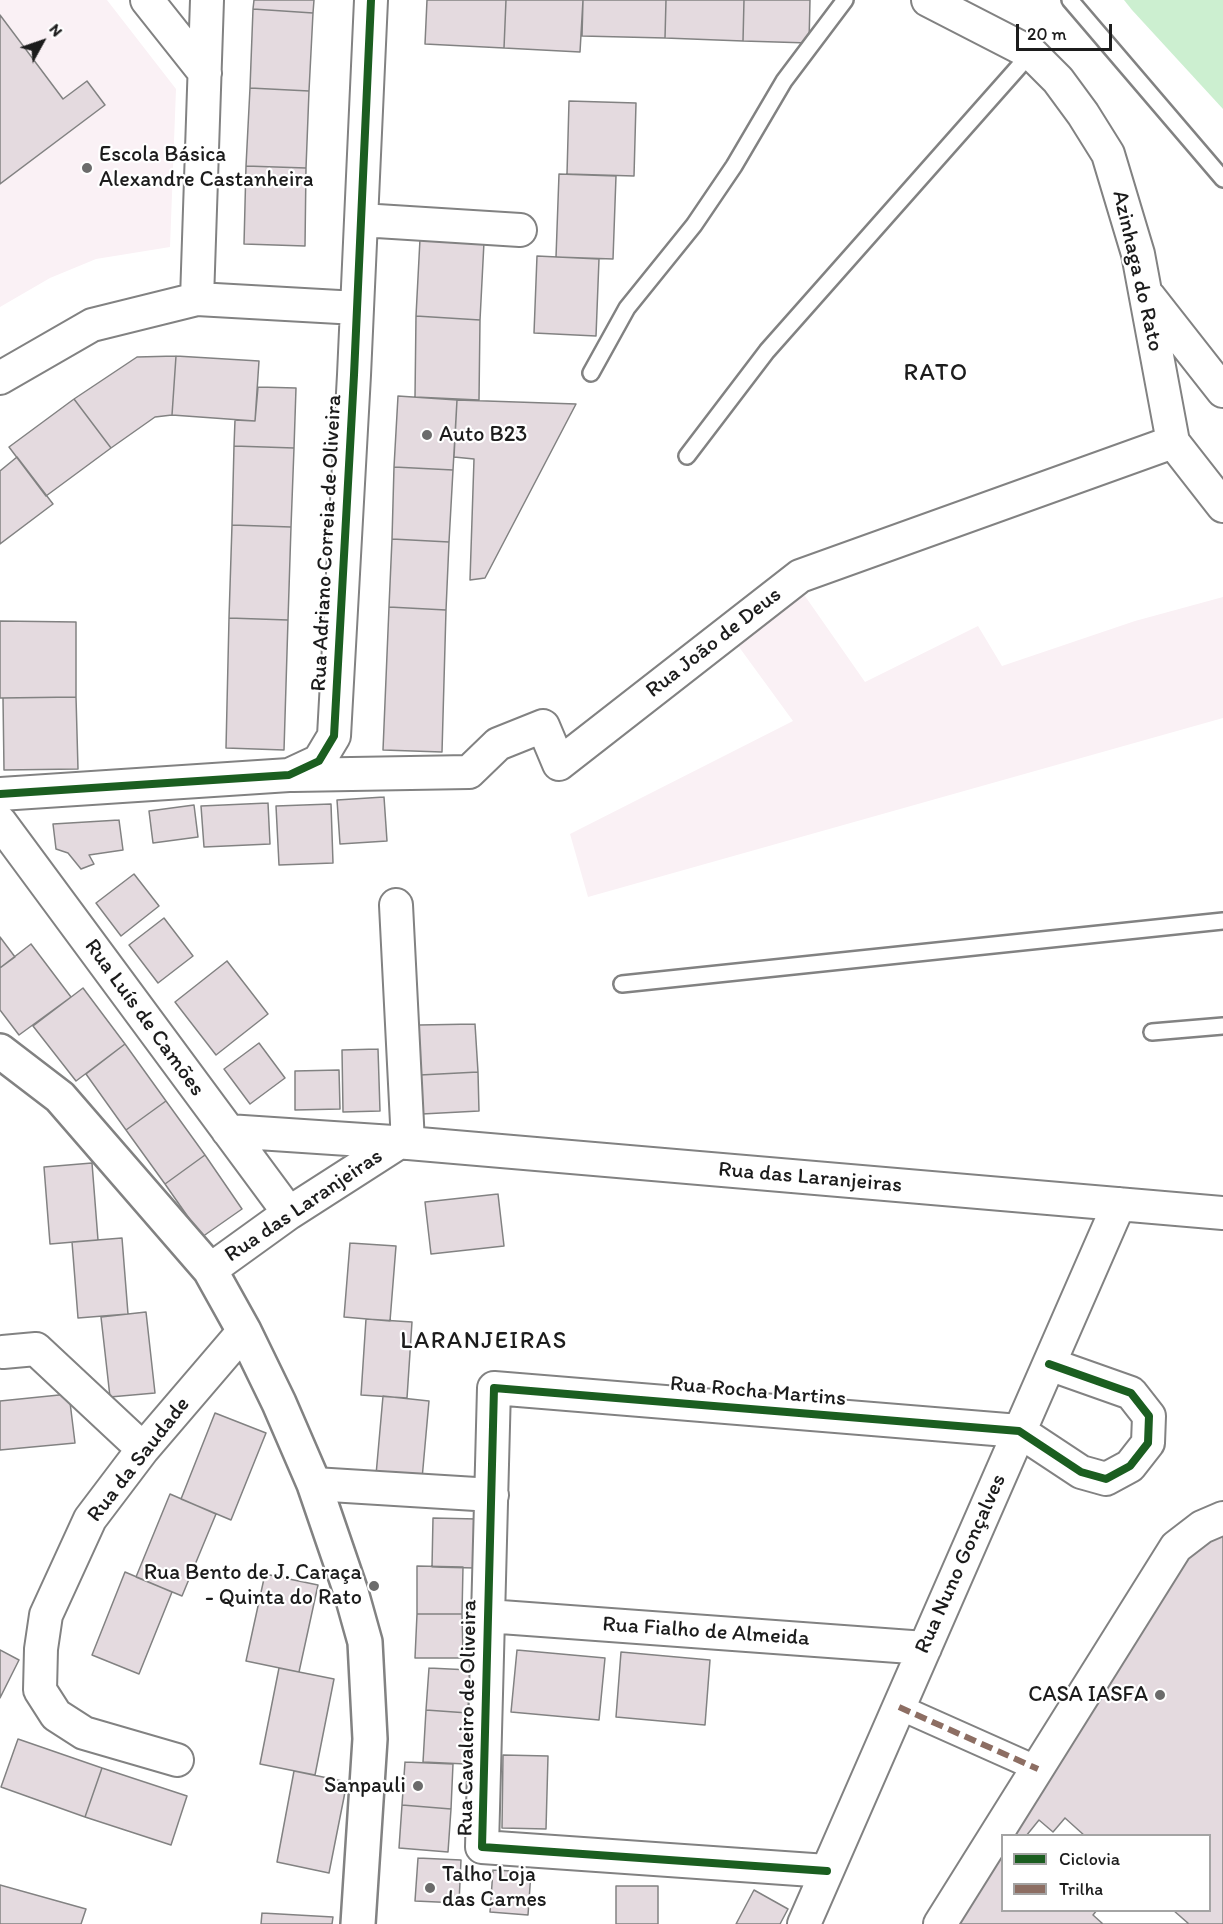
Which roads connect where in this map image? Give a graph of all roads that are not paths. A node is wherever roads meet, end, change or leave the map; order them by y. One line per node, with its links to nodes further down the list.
1 (147, 0): 8 (street)
2 (207, 0): 8 (street)
3 (371, 0): 10 (street, Rua Adriano Correia de Oliveira)
4 (845, 0): 15 (lane)
5 (928, 0): 7 (street, Azinhaga do Rato)
6 (1070, 0): 9 (lane)
7 (1031, 52): 12 (street, Azinhaga do Rato); 19 (lane)
8 (205, 73): 13 (street)
9 (1223, 179)
10 (361, 220): 11 (street); 14 (street, Rua Adriano Correia de Oliveira)
11 (520, 230)
12 (1146, 294): 17 (street); 18 (street, Azinhaga do Rato)
13 (197, 299): 14 (street); 16 (street)
14 (357, 308): 21 (street, Rua Adriano Correia de Oliveira)
15 (591, 373)
16 (0, 378)
17 (1223, 391)
18 (1173, 442): 20 (street, Azinhaga do Rato); 21 (street, Rua João de Deus)
19 (687, 456)
20 (1223, 506)
21 (289, 775): 22 (street, Rua Adriano Correia de Oliveira)
22 (0, 794)
23 (0, 822): 30 (street, Rua Luís de Camões)
24 (396, 905): 31 (street)
25 (1223, 921): 26 (lane)
26 (622, 984)
27 (1223, 1026): 28 (lane)
28 (1152, 1032)
29 (0, 1051): 35 (main road)
30 (228, 1131): 31 (street, Rua das Laranjeiras); 33 (street, Rua Luís de Camões)
31 (403, 1143): 32 (street, Rua das Laranjeiras); 33 (street, Rua das Laranjeiras)
32 (1119, 1204): 34 (street, Rua das Laranjeiras); 38 (street, Rua Nuno Gonçalves)
33 (289, 1213): 35 (street, Rua das Laranjeiras)
34 (1223, 1213)
35 (210, 1270): 36 (main road)
36 (244, 1331): 41 (street, Rua da Saudade); 42 (main road)
37 (3, 1352): 41 (street)
38 (1049, 1364): 40 (street, Rua Nuno Gonçalves); 40 (street)
39 (494, 1388): 40 (street, Rua Rocha Martins); 43 (street, Rua Cavaleiro de Oliveira)
40 (1019, 1431): 46 (street, Rua Nuno Gonçalves)
41 (143, 1449): 48 (street, Rua da Saudade)
42 (314, 1484): 43 (street); 51 (main road)
43 (492, 1496): 45 (street, Rua Cavaleiro de Oliveira)
44 (1223, 1518): 49 (street)
45 (487, 1616): 46 (street, Rua Fialho de Almeida); 50 (street, Rua Cavaleiro de Oliveira)
46 (925, 1648): 47 (street, Rua Nuno Gonçalves)
47 (899, 1707): 49 (street); 50 (street, Rua Nuno Gonçalves)
48 (177, 1760)
49 (1038, 1768): 53 (street)
50 (827, 1871): 52 (street, Rua Nuno Gonçalves)
51 (358, 1924)
52 (804, 1924)
53 (940, 1924)

